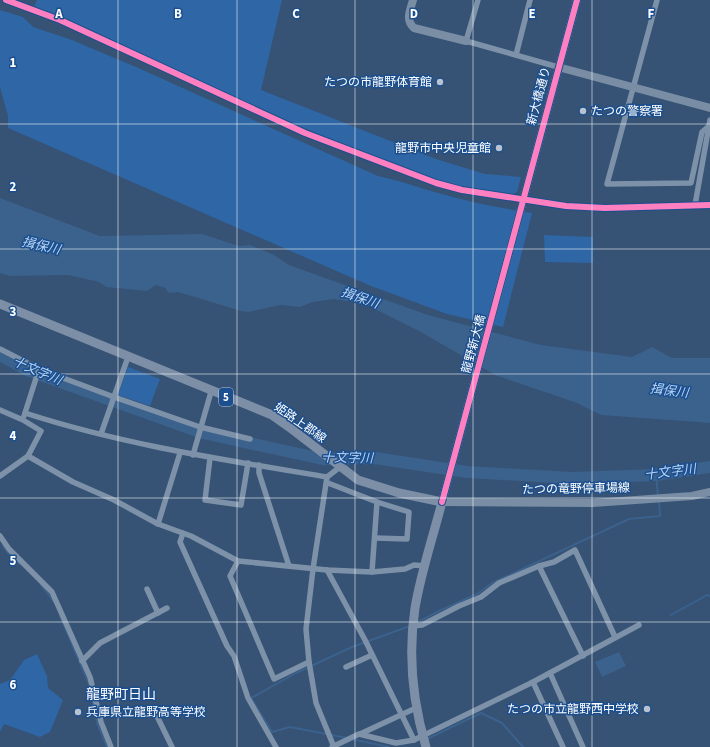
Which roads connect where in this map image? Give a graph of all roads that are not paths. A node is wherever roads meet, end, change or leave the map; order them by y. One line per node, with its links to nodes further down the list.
1 (6, 0): 13 (street)
2 (413, 0): 7 (street)
3 (478, 0): 7 (street)
4 (530, 0): 8 (street)
5 (577, 0): 9 (street, 新大橋通り)
6 (657, 0): 10 (street)
7 (466, 41): 8 (street)
8 (516, 55): 9 (street)
9 (558, 67): 10 (street); 13 (street, 新大橋通り)
10 (632, 88): 11 (street); 12 (street)
11 (710, 108)
12 (710, 123): 14 (street)
13 (524, 199): 14 (street); 16 (street, 新大橋通り)
14 (695, 205): 15 (street)
15 (710, 205)
16 (522, 207): 41 (street, 龍野新大橋)
17 (0, 304): 19 (main road, 姫路上郡線 / 5)
18 (0, 349): 20 (street)
19 (128, 358): 21 (main road, 姫路上郡線 / 5); 22 (street)
20 (39, 369): 22 (street); 24 (street)
21 (211, 392): 26 (street); 35 (main road, 姫路上郡線 / 5)
22 (114, 397): 26 (street); 27 (street)
23 (0, 410): 25 (street)
24 (25, 413): 25 (street); 27 (street)
25 (23, 420): 31 (street)
26 (200, 428): 28 (street); 30 (street)
27 (101, 434): 29 (street)
28 (250, 439)
29 (180, 453): 30 (street); 42 (street)
30 (193, 455): 32 (street)
31 (28, 456): 36 (street); 42 (street)
32 (210, 458): 33 (street); 33 (street)
33 (248, 463): 34 (street)
34 (259, 465): 37 (street); 47 (street)
35 (340, 467): 37 (street); 41 (main road, 姫路上郡線 / 5)
36 (0, 476)
37 (327, 476): 38 (street)
38 (328, 484): 40 (street); 50 (street)
39 (710, 492): 41 (street, たつの竜野停車場線)
40 (377, 502): 45 (street); 45 (street)
41 (442, 502): 48 (main road)
42 (158, 524): 43 (street)
43 (183, 533): 46 (street); 74 (street)
44 (0, 536): 61 (street)
45 (375, 538): 52 (street)
46 (238, 561): 47 (street); 62 (street)
47 (289, 566): 50 (street)
48 (425, 566): 52 (street); 57 (main road)
49 (539, 566): 57 (street); 58 (street); 60 (street)
50 (313, 569): 51 (street); 62 (street)
51 (327, 570): 52 (street); 59 (street)
52 (372, 572)
53 (147, 589): 55 (street)
54 (167, 608): 55 (street)
55 (158, 613): 61 (street)
56 (639, 625): 58 (street)
57 (414, 626): 66 (main road)
58 (615, 637): 60 (street)
59 (372, 655): 63 (street); 68 (street)
60 (583, 656): 64 (street)
61 (82, 660): 72 (street)
62 (309, 662): 75 (street)
63 (346, 668)
64 (550, 673): 65 (street); 78 (street)
65 (533, 682): 70 (street); 77 (street)
66 (418, 707): 68 (street); 70 (main road)
67 (153, 708): 73 (street)
68 (401, 714): 69 (street); 71 (street)
69 (359, 734): 71 (street); 75 (street)
70 (423, 736): 71 (street); 76 (main road)
71 (414, 740)
72 (110, 747)
73 (172, 747)
74 (276, 747)
75 (333, 747)
76 (426, 747)
77 (564, 747)
78 (582, 747)

